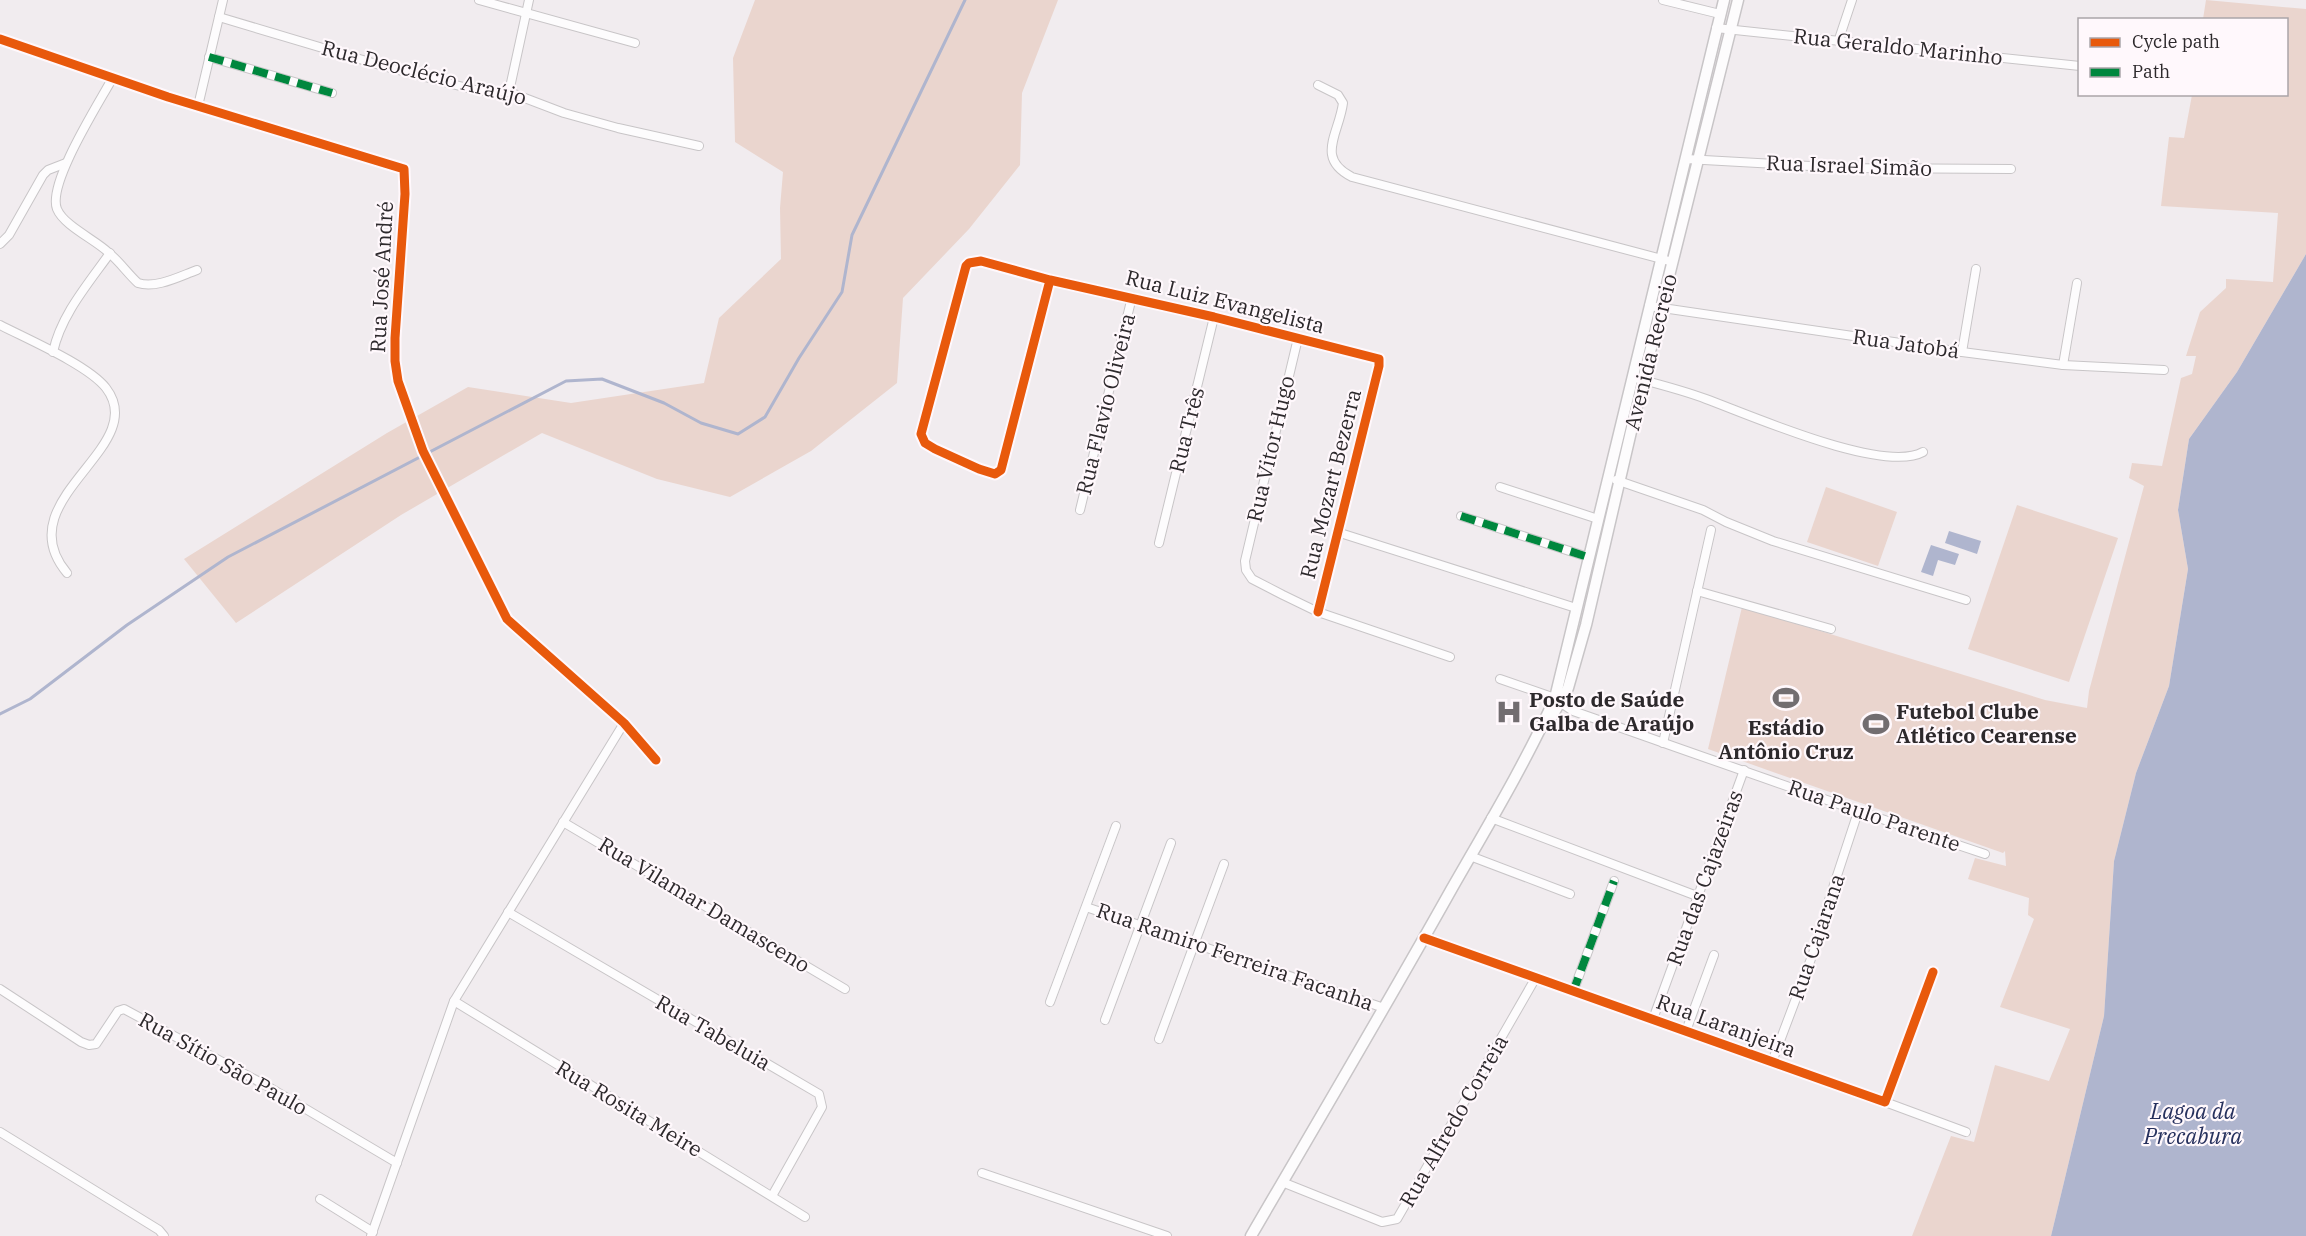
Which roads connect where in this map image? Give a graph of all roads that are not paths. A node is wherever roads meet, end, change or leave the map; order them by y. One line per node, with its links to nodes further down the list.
1 (223, 0): 10 (street)
2 (479, 0): 8 (street)
3 (529, 0): 8 (street)
4 (1663, 0): 9 (street)
5 (1724, 0): 9 (main road, Avenida Recreio)
6 (1738, 0): 12 (main road, Avenida Recreio)
7 (1852, 0): 14 (street)
8 (526, 12): 15 (street); 21 (street)
9 (1720, 14): 11 (main road, Avenida Recreio)
10 (219, 17): 16 (street); 21 (street, Rua Deoclécio Araújo)
11 (1716, 28): 12 (street, Rua Geraldo Marinho); 24 (main road, Avenida Recreio)
12 (1730, 30): 14 (street, Rua Geraldo Marinho); 24 (main road, Avenida Recreio)
13 (0, 39): 18 (street, Rua José André)
14 (1839, 39): 17 (street, Rua Geraldo Marinho)
15 (635, 43)
16 (209, 57): 20 (street); 22 (street)
17 (2078, 66)
18 (112, 79): 22 (street, Rua José André); 25 (street)
19 (1318, 85): 29 (street)
20 (332, 93)
21 (509, 93): 23 (street, Rua Deoclécio Araújo)
22 (198, 106): 67 (street, Rua José André)
23 (699, 146)
24 (1691, 159): 26 (street, Rua Israel Simão); 29 (main road, Avenida Recreio); 30 (main road, Avenida Recreio)
25 (66, 163): 27 (street); 28 (street)
26 (2011, 169)
27 (0, 244)
28 (110, 253): 32 (street); 41 (street)
29 (1660, 259): 30 (street); 36 (main road, Avenida Recreio)
30 (1673, 262): 37 (main road, Avenida Recreio)
31 (1976, 269): 42 (street)
32 (197, 270)
33 (1052, 280): 33 (street, Rua Luiz Evangelista); 35 (street, Rua Luiz Evangelista)
34 (2077, 283): 43 (street)
35 (1132, 297): 38 (street, Rua Luiz Evangelista); 51 (street, Rua Flavio Oliveira)
36 (1649, 306): 37 (street, Rua Jatobá); 46 (main road, Avenida Recreio)
37 (1662, 308): 42 (street, Rua Jatobá); 46 (main road, Avenida Recreio)
38 (1214, 317): 40 (street, Rua Luiz Evangelista); 56 (street, Rua Três)
39 (0, 325): 41 (street)
40 (1298, 338): 44 (street, Rua Luiz Evangelista); 62 (street, Rua Vitor Hugo)
41 (53, 352): 58 (street)
42 (1962, 352): 43 (street, Rua Jatobá)
43 (2063, 365): 45 (street, Rua Jatobá)
44 (1379, 366): 55 (street, Rua Mozart Bezerra)
45 (2164, 370)
46 (1637, 379): 47 (street); 48 (main road, Avenida Recreio); 49 (main road, Avenida Recreio)
47 (1923, 452)
48 (1608, 478): 49 (street); 53 (main road, Avenida Recreio)
49 (1619, 481): 60 (street); 66 (main road, Avenida Recreio)
50 (1500, 487): 53 (street)
51 (1080, 510)
52 (1461, 516): 57 (street)
53 (1598, 519): 57 (main road, Avenida Recreio)
54 (1711, 530): 59 (street)
55 (1337, 532): 61 (street); 62 (street, Rua Mozart Bezerra)
56 (1159, 543)
57 (1588, 557): 61 (main road, Avenida Recreio)
58 (68, 573)
59 (1697, 591): 63 (street); 68 (street)
60 (1966, 600)
61 (1576, 608): 66 (main road, Avenida Recreio)
62 (1318, 612): 64 (street)
63 (1831, 629)
64 (1450, 657)
65 (1500, 679): 66 (street, Rua Paulo Parente)
66 (1558, 701): 68 (street, Rua Paulo Parente); 72 (main road)
67 (624, 723): 69 (street, Rua José André); 73 (street)
68 (1662, 743): 70 (street, Rua Paulo Parente)
69 (656, 760)
70 (1744, 770): 71 (street, Rua Paulo Parente); 81 (street, Rua das Cajazeiras)
71 (1857, 812): 76 (street, Rua Paulo Parente); 100 (street, Rua Cajarana)
72 (1491, 818): 77 (main road); 81 (street)
73 (563, 822): 83 (street); 91 (street, Rua Vilamar Damasceno)
74 (1116, 826): 82 (street)
75 (1171, 843): 84 (street)
76 (1985, 854)
77 (1470, 856): 80 (street); 85 (main road)
78 (1224, 864): 86 (street)
79 (1614, 881): 92 (street)
80 (1570, 894)
81 (1697, 896): 96 (street, Rua das Cajazeiras)
82 (1086, 907): 84 (street, Rua Ramiro Ferreira Facanha); 94 (street)
83 (508, 912): 93 (street); 107 (street, Rua Tabeluia)
84 (1140, 925): 86 (street, Rua Ramiro Ferreira Facanha); 97 (street)
85 (1424, 939): 89 (street, Rua Laranjeira); 95 (main road)
86 (1195, 944): 95 (street, Rua Ramiro Ferreira Facanha); 99 (street)
87 (1714, 955): 98 (street)
88 (1933, 972): 101 (street)
89 (1535, 979): 92 (street, Rua Laranjeira); 106 (street, Rua Alfredo Correia)
90 (0, 989): 104 (street, Rua Sítio São Paulo)
91 (845, 989)
92 (1573, 992): 96 (street, Rua Laranjeira)
93 (454, 1001): 104 (street); 107 (street, Rua Rosita Meire)
94 (1050, 1002)
95 (1384, 1008): 106 (main road)
96 (1653, 1019): 98 (street, Rua Laranjeira)
97 (1105, 1020)
98 (1686, 1031): 100 (street, Rua Laranjeira)
99 (1159, 1039)
100 (1772, 1062): 101 (street, Rua Laranjeira)
101 (1885, 1102): 103 (street, Rua Laranjeira)
102 (0, 1132): 111 (street)
103 (1965, 1132)
104 (397, 1163): 110 (street)
105 (982, 1173): 112 (street)
106 (1282, 1182): 113 (main road)
107 (772, 1196): 109 (street, Rua Rosita Meire)
108 (320, 1199): 110 (street)
109 (805, 1216)
110 (372, 1234)
111 (164, 1236)
112 (1167, 1236)
113 (1251, 1236)

